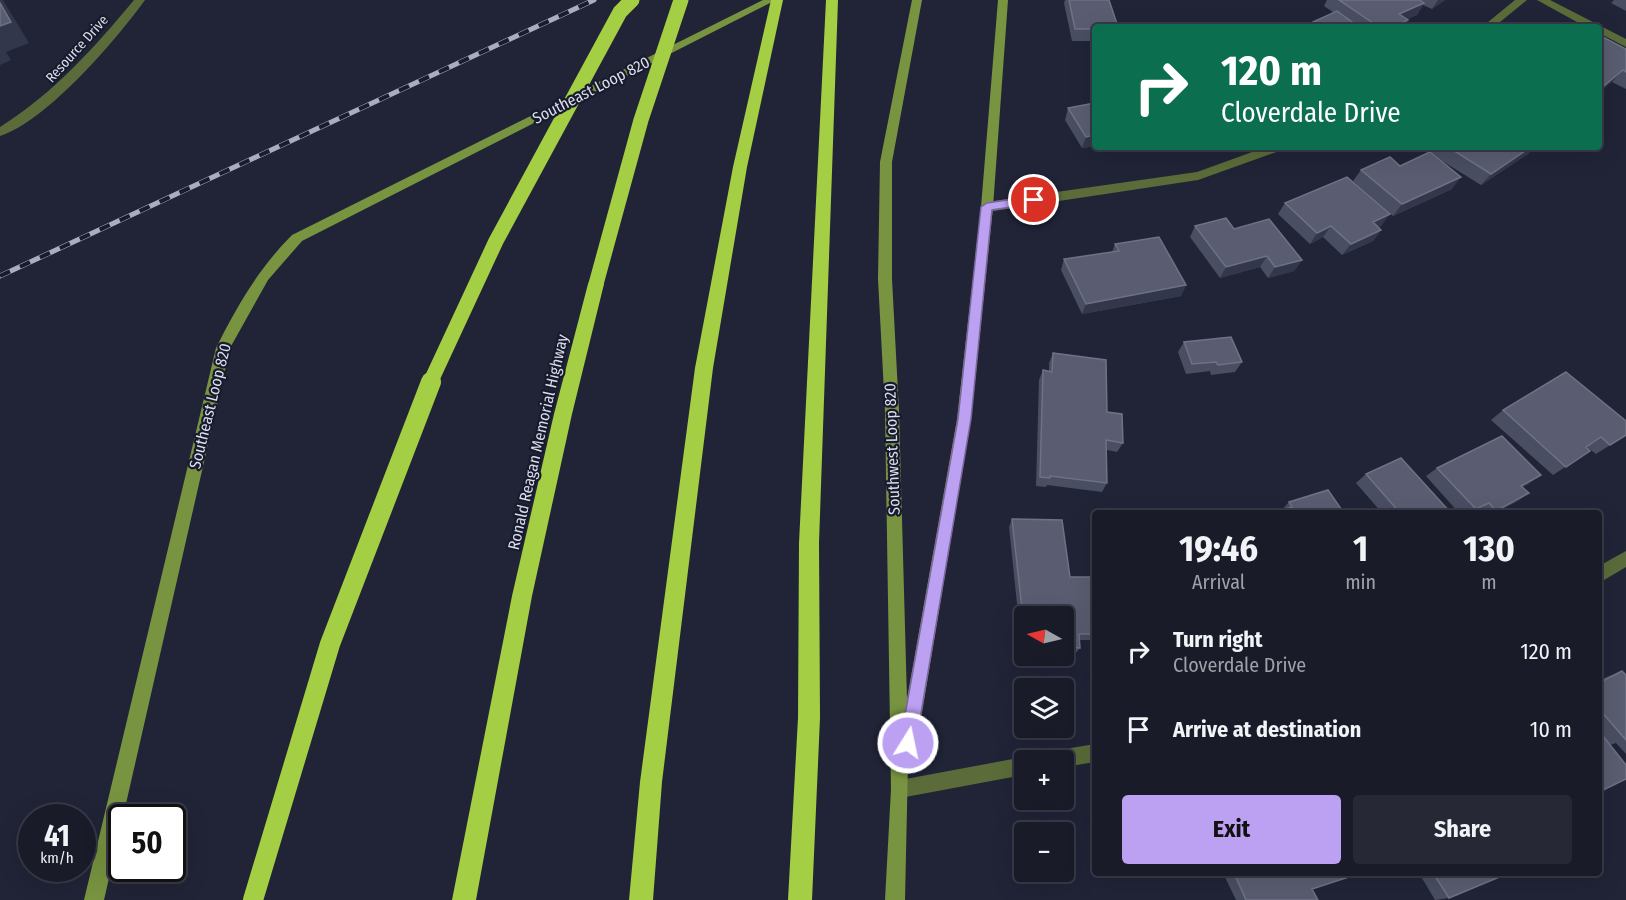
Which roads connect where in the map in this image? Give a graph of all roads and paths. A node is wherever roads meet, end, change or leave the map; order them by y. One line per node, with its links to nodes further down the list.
1 (140, 0): 15 (street, Resource Drive)
2 (632, 0): 25 (highway, bridge)
3 (681, 0): 26 (highway, Ronald Reagan Memorial Highway, bridge)
4 (771, 0): 24 (main road, Southeast Loop 820)
5 (777, 0): 27 (highway)
6 (917, 0): 23 (main road, Southwest Loop 820)
7 (1003, 0): 17 (main road)
8 (1522, 0): 11 (street)
9 (1542, 0): 12 (street)
10 (832, 5): 28 (highway)
11 (1491, 24)
12 (1589, 24)
13 (1602, 31): 14 (street)
14 (1626, 43)
15 (0, 132)
16 (1270, 150): 17 (street)
17 (987, 207): 23 (main road)
18 (1626, 558): 19 (street)
19 (1602, 573)
20 (1092, 754): 21 (street)
21 (1074, 756)
22 (1014, 768): 23 (street)
23 (900, 789): 29 (main road, Southwest Loop 820)
24 (94, 900)
25 (253, 900)
26 (464, 900)
27 (641, 900)
28 (800, 900)
29 (895, 900)

